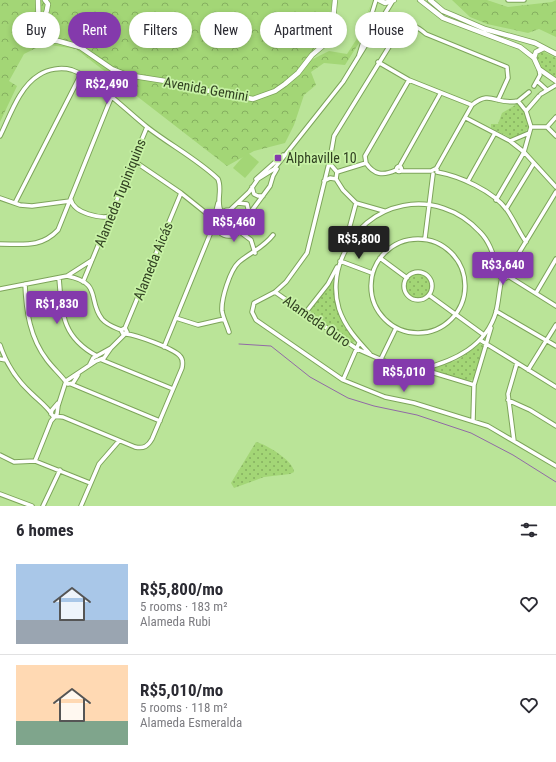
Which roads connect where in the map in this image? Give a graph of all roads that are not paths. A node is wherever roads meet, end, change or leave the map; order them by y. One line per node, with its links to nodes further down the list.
1 (38, 0): 10 (street, Avenida Gemini)
2 (45, 0): 11 (street)
3 (335, 0): 12 (street, Avenida Gemini)
4 (377, 0): 9 (street); 16 (street)
5 (420, 0): 15 (street)
6 (430, 0): 13 (street)
7 (508, 0): 8 (street)
8 (524, 0)
9 (393, 1): 16 (street)
10 (38, 12)
11 (45, 12)
12 (60, 42)
13 (544, 48): 14 (street); 15 (street)
14 (556, 54)
15 (534, 58): 18 (street)
16 (357, 60): 43 (street)
17 (378, 62): 20 (street); 29 (street); 48 (street)
18 (539, 70): 21 (street); 22 (street)
19 (81, 74): 28 (street); 40 (street); 69 (street)
20 (409, 80): 27 (street); 46 (street)
21 (537, 81): 24 (street); 25 (street)
22 (556, 81)
23 (556, 85): 25 (street)
24 (534, 86)
25 (547, 90): 32 (street)
26 (529, 92): 30 (street)
27 (440, 94): 31 (street); 49 (street)
28 (111, 98): 35 (street); 66 (street)
29 (498, 100): 30 (street); 31 (street)
30 (518, 102): 32 (street)
31 (472, 105): 34 (street)
32 (526, 111): 36 (street)
33 (556, 117): 37 (street)
34 (466, 118): 38 (street); 50 (street)
35 (147, 127): 45 (street, Alameda Tupiniquins); 78 (street)
36 (531, 127): 37 (street); 39 (street)
37 (547, 127): 41 (street)
38 (495, 133): 42 (street); 57 (street)
39 (529, 133): 42 (street); 44 (street)
40 (0, 136)
41 (556, 136)
42 (510, 142): 44 (street)
43 (290, 150): 53 (street); 58 (street); 61 (street)
44 (524, 152): 47 (street); 67 (street)
45 (134, 161): 63 (street); 80 (street, Alameda Tupiniquins)
46 (366, 163): 49 (street); 51 (street)
47 (534, 163): 60 (street); 74 (street)
48 (330, 165): 51 (street); 52 (street)
49 (399, 169): 50 (street)
50 (434, 171): 57 (street); 72 (street)
51 (337, 172): 55 (street)
52 (326, 174): 54 (street); 56 (street)
53 (262, 176): 58 (street); 59 (street)
54 (330, 178): 55 (street); 56 (street)
55 (336, 178): 71 (street)
56 (324, 181): 109 (street)
57 (468, 181): 67 (street)
58 (272, 184): 64 (street)
59 (252, 187): 61 (street); 64 (street)
60 (556, 187)
61 (249, 192): 70 (street)
62 (556, 192): 86 (street)
63 (181, 193): 77 (street); 121 (street, Alameda Aicás)
64 (263, 196): 79 (street)
65 (0, 198): 69 (street)
66 (71, 200): 68 (street); 73 (street); 80 (street)
67 (496, 200): 74 (street)
68 (59, 202): 69 (street); 73 (street)
69 (14, 203)
70 (237, 203): 75 (street); 79 (street)
71 (356, 203): 76 (street); 89 (street)
72 (429, 204): 76 (street); 91 (street); 101 (street)
73 (68, 207): 93 (street)
74 (506, 209): 85 (street)
75 (230, 210): 78 (street); 82 (street)
76 (384, 211): 90 (street)
77 (205, 213): 78 (street); 81 (street)
78 (220, 214): 81 (street)
79 (249, 214): 82 (street)
80 (111, 216): 97 (street, Alameda Tupiniquins)
81 (216, 223): 84 (street); 87 (street)
82 (242, 224): 83 (street)
83 (239, 231): 84 (street); 94 (street)
84 (220, 232): 87 (street)
85 (521, 233): 86 (street); 92 (street)
86 (530, 234): 92 (street)
87 (211, 235): 116 (street)
88 (273, 235): 94 (street)
89 (347, 235): 90 (street); 98 (street)
90 (353, 238): 98 (street)
91 (425, 238): 95 (street); 115 (street)
92 (526, 242): 99 (street)
93 (0, 244)
94 (255, 253): 117 (street)
95 (380, 258): 100 (street); 105 (street)
96 (556, 259): 110 (street)
97 (93, 260): 103 (street, Alameda Tupiniquins); 106 (street, Alameda Tupiniquins)
98 (340, 261): 100 (street); 114 (street); 126 (street)
99 (511, 266): 101 (street); 102 (street)
100 (372, 273): 120 (street)
101 (502, 273): 102 (street); 102 (street); 113 (street)
102 (508, 275): 110 (street)
103 (67, 276): 104 (street, Alameda Tupiniquins); 106 (street)
104 (59, 278): 107 (street, Alameda Tupiniquins); 134 (street)
105 (407, 278): 111 (street); 111 (street)
106 (84, 282): 121 (street)
107 (25, 284): 108 (street, Alameda Tupiniquins); 144 (street)
108 (0, 289)
109 (275, 292): 114 (street, Alameda Ouro); 146 (street)
110 (536, 293): 112 (street)
111 (429, 295): 115 (street)
112 (556, 306)
113 (496, 311): 118 (street); 125 (street)
114 (306, 312): 131 (street, Alameda Ouro)
115 (457, 315): 120 (street); 123 (street)
116 (176, 318): 117 (street); 130 (street)
117 (224, 319): 122 (street)
118 (492, 325): 123 (street); 127 (street)
119 (556, 325): 125 (street)
120 (396, 328): 136 (street)
121 (124, 331): 130 (street); 133 (street, Alameda Aicás)
122 (229, 332)
123 (484, 335): 124 (street)
124 (480, 340): 127 (street); 141 (street)
125 (546, 340): 129 (street); 142 (street)
126 (359, 343): 131 (street); 132 (street)
127 (486, 344): 139 (street); 149 (street)
128 (0, 345): 137 (street)
129 (556, 346)
130 (164, 347): 152 (street)
131 (357, 349): 132 (street, Alameda Ouro); 146 (street)
132 (370, 354): 136 (street, Alameda Ouro)
133 (104, 355): 134 (street); 138 (street, Alameda Aicás); 140 (street)
134 (95, 358): 138 (street); 143 (street)
135 (0, 359): 137 (street)
136 (381, 359): 141 (street, Alameda Ouro)
137 (6, 360): 155 (street)
138 (102, 360): 140 (street)
139 (517, 363): 142 (street); 153 (street)
140 (116, 365): 152 (street)
141 (421, 369): 149 (street, Alameda Ouro)
142 (528, 370): 151 (street)
143 (79, 374): 145 (street); 147 (street)
144 (61, 375): 145 (street); 148 (street)
145 (71, 379): 147 (street); 148 (street)
146 (343, 380): 162 (street)
147 (75, 381): 148 (street); 150 (street)
148 (68, 383): 150 (street); 154 (street)
149 (474, 385): 162 (street)
150 (79, 386): 161 (street)
151 (556, 387)
152 (173, 389): 161 (street)
153 (508, 400): 164 (street); 166 (street)
154 (59, 402): 156 (street); 157 (street)
155 (47, 407): 156 (street); 158 (street)
156 (53, 408): 157 (street); 158 (street)
157 (57, 411): 159 (street); 160 (street)
158 (51, 414): 159 (street); 163 (street)
159 (56, 416): 160 (street); 163 (street)
160 (63, 417): 165 (street)
161 (160, 420): 165 (street)
162 (473, 420): 166 (street)
163 (51, 421): 168 (street)
164 (556, 426)
165 (119, 441): 171 (street)
166 (514, 441): 169 (street)
167 (0, 456): 168 (street)
168 (35, 461): 170 (street)
169 (556, 466)
170 (60, 470): 171 (street); 174 (street)
171 (90, 483): 175 (street)
172 (0, 494): 173 (street)
173 (32, 506)
174 (43, 506)
175 (81, 506)

